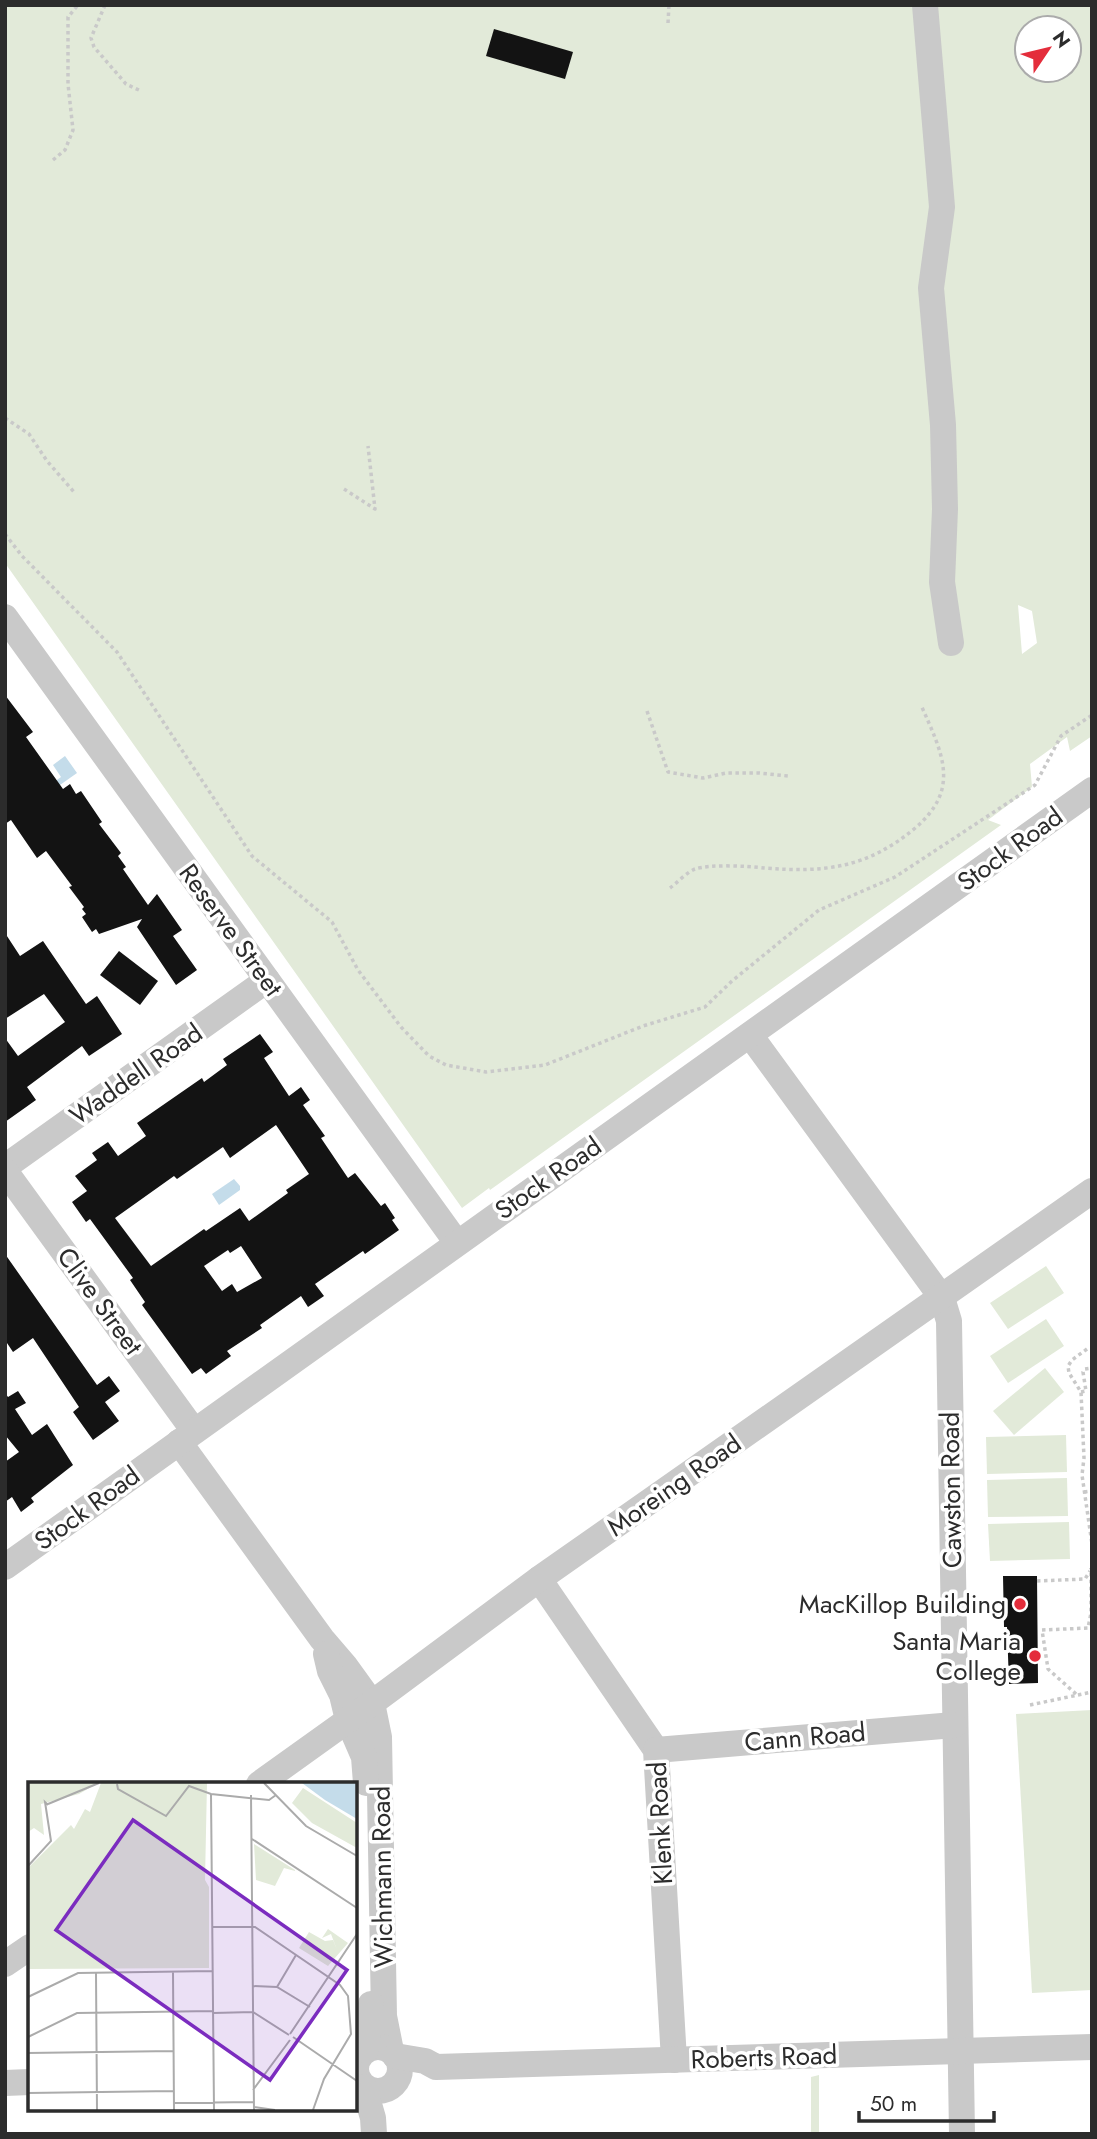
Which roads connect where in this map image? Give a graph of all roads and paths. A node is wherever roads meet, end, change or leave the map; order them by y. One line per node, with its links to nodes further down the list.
1 (78, 5): 7 (path)
2 (105, 5): 6 (path)
3 (669, 5): 5 (path)
4 (925, 5): 14 (street)
5 (668, 23)
6 (141, 90)
7 (53, 160)
8 (5, 418): 11 (path)
9 (368, 446): 10 (path)
10 (344, 489)
11 (74, 492)
12 (5, 534): 17 (path)
13 (5, 617): 21 (street, Reserve Street)
14 (951, 643)
15 (921, 705): 20 (path)
16 (647, 711): 18 (path)
17 (1092, 716)
18 (788, 776)
19 (1092, 790): 22 (street, Stock Road)
20 (670, 888)
21 (267, 980): 23 (street, Waddell Road); 25 (street, Reserve Street)
22 (750, 1035): 25 (street, Stock Road); 26 (street, Cawston Road)
23 (5, 1169): 30 (street, Clive Street)
24 (1092, 1191): 26 (street, Moreing Road)
25 (457, 1243): 30 (street, Stock Road)
26 (942, 1298): 36 (street, Moreing Road); 44 (street, Cawston Road)
27 (1087, 1349): 29 (path)
28 (1092, 1368): 29 (path)
29 (1081, 1392): 32 (path)
30 (186, 1437): 34 (street, Stock Road); 38 (street, Clive Street)
31 (1092, 1491): 32 (path)
32 (1084, 1492): 33 (path)
33 (1092, 1544)
34 (5, 1567)
35 (1091, 1568): 37 (path); 40 (path)
36 (539, 1579): 41 (street, Moreing Road); 45 (street, Klenk Road)
37 (1037, 1581)
38 (322, 1639): 41 (street, Clive Street); 43 (street, Clive Street)
39 (1092, 1692): 40 (path)
40 (1076, 1694): 42 (path)
41 (372, 1703): 43 (street, Moreing Road); 52 (street, Wichmann Road)
42 (1030, 1704)
43 (348, 1720): 46 (street, Moreing Road); 52 (street, Wichmann Road)
44 (954, 1725): 45 (street, Cann Road); 50 (street, Cawston Road)
45 (656, 1749): 51 (street, Klenk Road)
46 (262, 1782)
47 (28, 1948): 48 (street)
48 (5, 1964)
49 (1092, 2047): 50 (street, Roberts Road)
50 (960, 2051): 51 (street, Roberts Road); 59 (street, Cawston Road)
51 (674, 2060): 53 (street, Roberts Road)
52 (368, 2066): 53 (street, Roberts Road); 56 (street, Roberts Road); 57 (street, Wichmann Road)
53 (436, 2067): 56 (street, Roberts Road)
54 (28, 2082): 55 (street)
55 (5, 2083)
56 (394, 2084): 58 (street)
57 (374, 2134)
58 (388, 2134)
59 (962, 2134)

